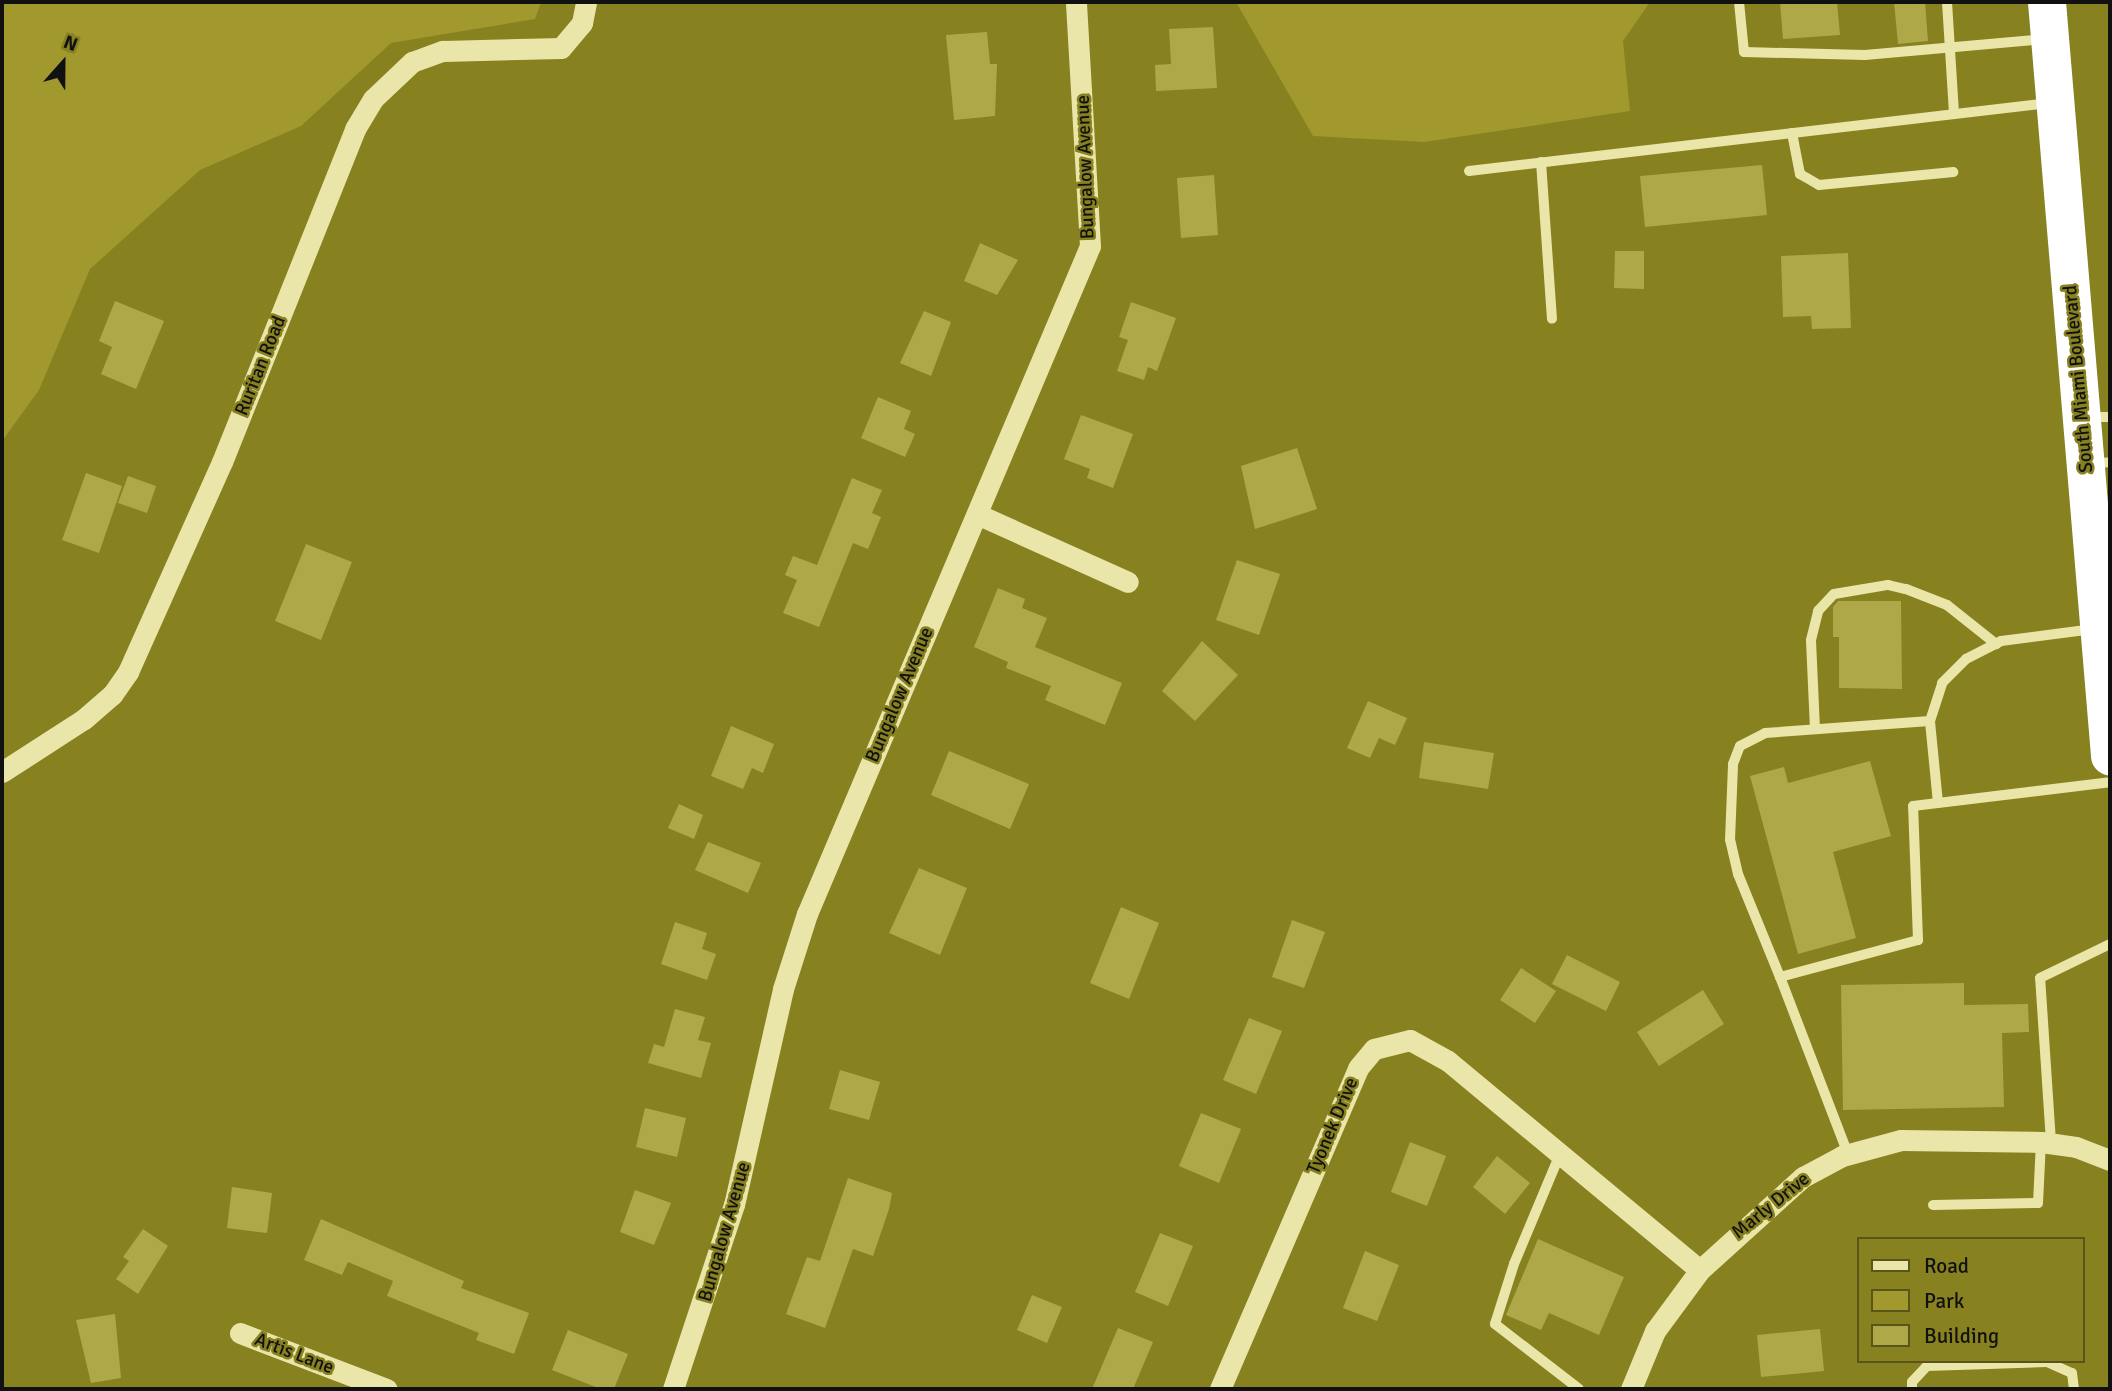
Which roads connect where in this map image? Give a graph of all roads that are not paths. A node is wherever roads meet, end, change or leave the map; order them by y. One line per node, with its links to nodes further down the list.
1 (586, 2): 23 (street, Ruritan Road)
2 (1076, 2): 16 (street, Bungalow Avenue)
3 (1739, 2): 6 (lane)
4 (1947, 2): 6 (lane)
5 (2049, 20): 6 (lane); 7 (highway, South Miami Boulevard)
6 (1950, 47): 8 (lane)
7 (2056, 103): 8 (lane); 14 (highway, South Miami Boulevard)
8 (1954, 114): 9 (lane)
9 (1792, 133): 10 (lane); 12 (lane)
10 (1541, 162): 11 (lane); 13 (lane)
11 (1469, 171)
12 (1953, 172)
13 (1552, 319)
14 (2096, 417): 15 (highway, South Miami Boulevard)
15 (2098, 463): 18 (highway, South Miami Boulevard)
16 (979, 515): 17 (street); 38 (street, Bungalow Avenue)
17 (1128, 582)
18 (2100, 628): 19 (lane); 22 (highway, South Miami Boulevard)
19 (1996, 644): 20 (lane); 21 (lane)
20 (1930, 721): 21 (lane); 25 (lane)
21 (1815, 730): 27 (lane)
22 (2110, 756)
23 (2, 772)
24 (2110, 782): 25 (lane)
25 (1938, 803): 27 (lane)
26 (2110, 944): 28 (lane)
27 (1780, 977): 30 (lane)
28 (2046, 1142): 30 (street, Marly Drive); 31 (street, Marly Drive); 32 (lane)
29 (1560, 1154): 33 (street, Tyonek Drive); 39 (street, Tyonek Drive); 40 (lane)
30 (1848, 1154): 33 (street, Marly Drive)
31 (2110, 1160)
32 (1933, 1205)
33 (1700, 1270): 41 (street, Marly Drive)
34 (240, 1334): 37 (street, Artis Lane)
35 (2023, 1363): 42 (lane)
36 (2049, 1363): 43 (lane)
37 (387, 1389)
38 (673, 1389)
39 (1220, 1389)
40 (1579, 1389)
41 (1631, 1389)
42 (1912, 1389)
43 (2074, 1389)

